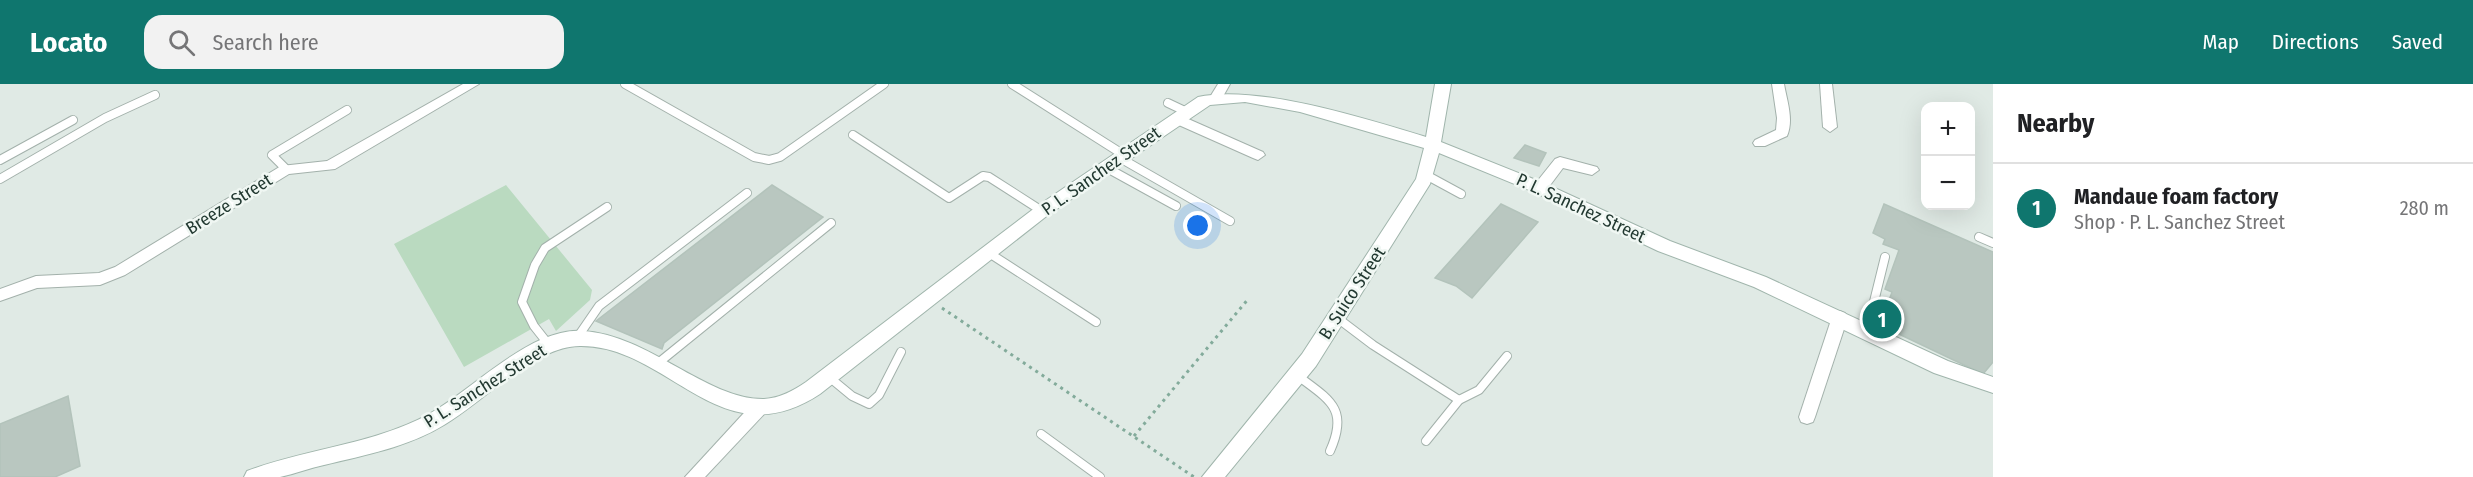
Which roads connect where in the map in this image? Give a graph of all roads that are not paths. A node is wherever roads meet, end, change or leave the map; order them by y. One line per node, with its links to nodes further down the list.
1 (473, 84): 8 (street, Breeze Street)
2 (625, 84): 3 (lane)
3 (884, 84)
4 (1012, 84): 21 (lane)
5 (1443, 84): 18 (street, B. Suico Street)
6 (1778, 84): 17 (street)
7 (1826, 84): 15 (street)
8 (458, 89): 22 (street, Breeze Street)
9 (1220, 90): 13 (street, P. L. Sanchez Street); 18 (street, P. L. Sanchez Street)
10 (155, 95): 25 (lane)
11 (1168, 103): 13 (lane)
12 (347, 110): 22 (lane)
13 (1182, 116): 19 (street); 21 (street, P. L. Sanchez Street)
14 (74, 120): 20 (lane)
15 (1830, 127)
16 (853, 135): 31 (lane)
17 (1760, 144)
18 (1434, 145): 24 (street, B. Suico Street); 26 (street, P. L. Sanchez Street)
19 (1258, 155)
20 (0, 160)
21 (1117, 160): 29 (lane); 31 (street, P. L. Sanchez Street); 32 (lane)
22 (286, 169): 38 (street, Breeze Street)
23 (1592, 170): 26 (street)
24 (1426, 175): 28 (lane); 39 (street, B. Suico Street)
25 (0, 179)
26 (1540, 188): 40 (street, P. L. Sanchez Street)
27 (747, 193): 43 (lane)
28 (1461, 194)
29 (1176, 206)
30 (607, 207): 44 (lane)
31 (1042, 211): 36 (street, P. L. Sanchez Street)
32 (1230, 221)
33 (831, 223): 47 (lane)
34 (1979, 237): 35 (lane)
35 (1993, 243)
36 (989, 253): 41 (lane); 49 (street, P. L. Sanchez Street)
37 (1885, 257): 42 (lane)
38 (0, 295)
39 (1335, 316): 48 (street, B. Suico Street); 51 (lane)
40 (1840, 317): 42 (street, P. L. Sanchez Street); 53 (street)
41 (1096, 322)
42 (1867, 330): 50 (street, P. L. Sanchez Street)
43 (577, 338): 44 (street, P. L. Sanchez Street); 47 (street, P. L. Sanchez Street)
44 (550, 346): 57 (street, P. L. Sanchez Street)
45 (901, 352): 49 (lane)
46 (1507, 356): 51 (lane)
47 (657, 364): 52 (street, P. L. Sanchez Street)
48 (1297, 375): 56 (lane); 61 (street, B. Suico Street)
49 (828, 376): 52 (street, P. L. Sanchez Street)
50 (1993, 385)
51 (1459, 400): 55 (lane)
52 (760, 407): 59 (street)
53 (1807, 417)
54 (1041, 434): 60 (lane)
55 (1426, 441)
56 (1330, 451)
57 (279, 472): 58 (street, P. L. Sanchez Street)
58 (254, 477)
59 (694, 477)
60 (1100, 477)
61 (1212, 477)

